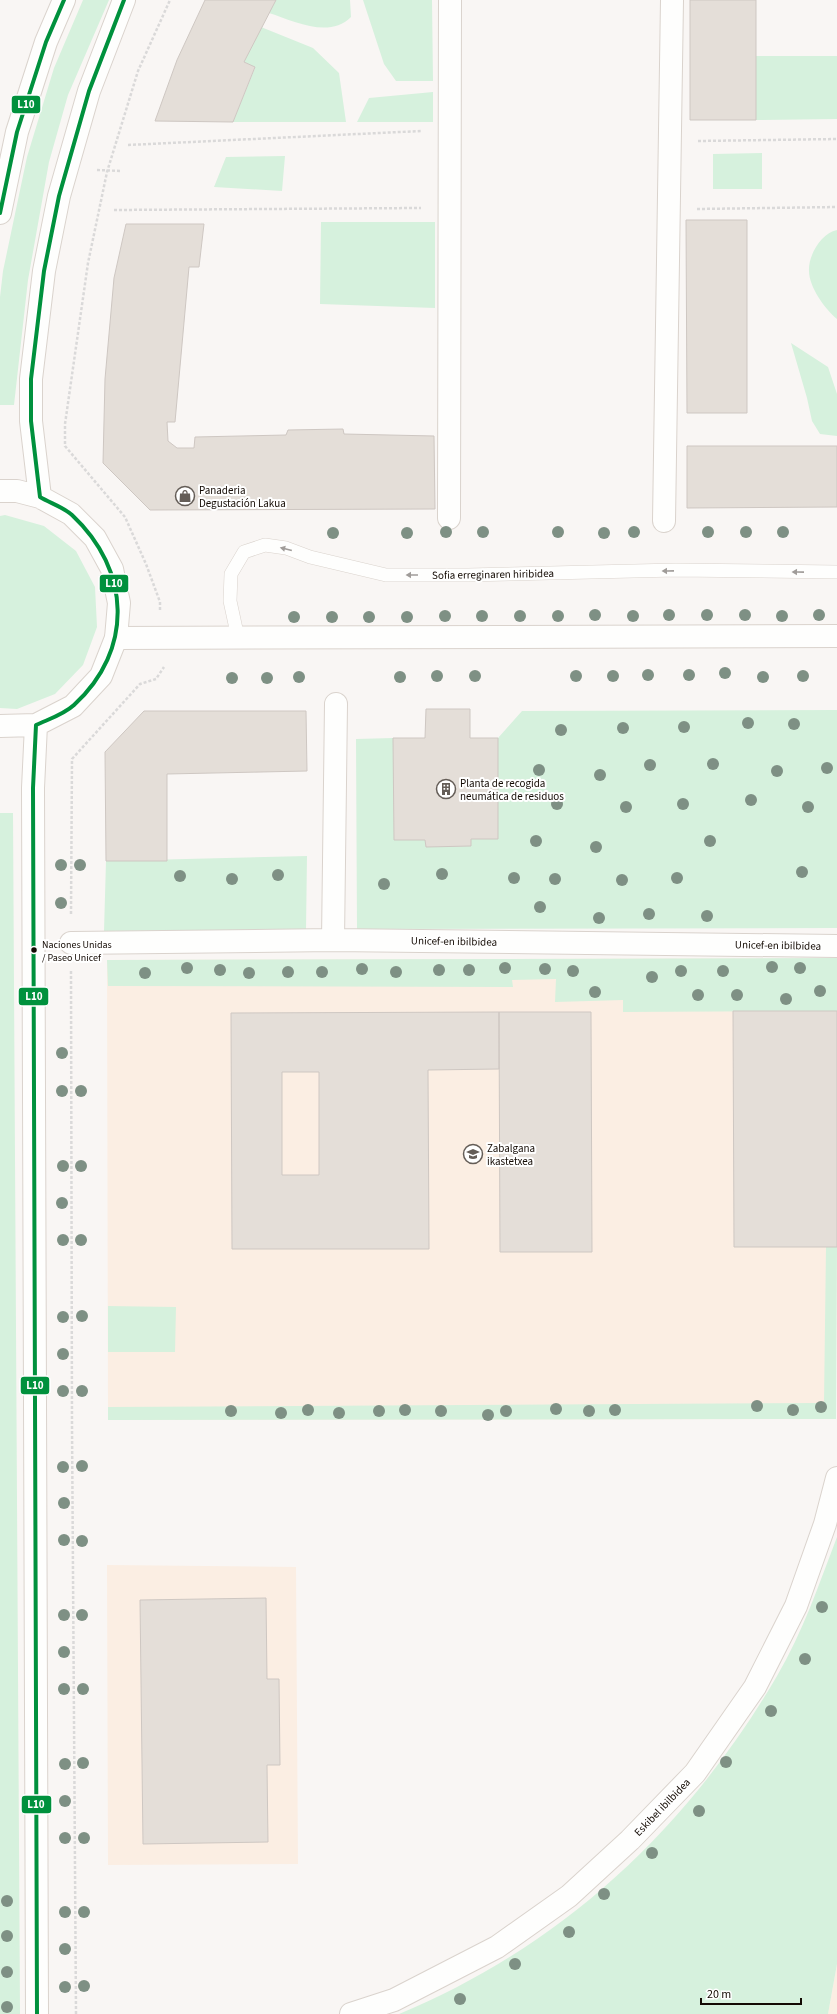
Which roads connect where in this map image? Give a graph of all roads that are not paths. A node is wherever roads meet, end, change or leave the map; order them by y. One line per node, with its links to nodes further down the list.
1 (64, 0): 5 (street)
2 (124, 0): 7 (street)
3 (450, 0): 8 (street)
4 (672, 0): 9 (street)
5 (0, 213)
6 (0, 490): 7 (street)
7 (40, 497): 12 (street)
8 (449, 518)
9 (664, 521)
10 (837, 572): 13 (lane, Sofia erreginaren hiribidea, one-way to 13)
11 (837, 636): 13 (street)
12 (116, 638): 13 (street); 16 (street)
13 (238, 638)
14 (336, 704): 17 (street)
15 (0, 726): 16 (street)
16 (36, 726): 21 (street)
17 (333, 940): 18 (street, Unicef-en ibilbidea); 19 (street, Unicef-en ibilbidea)
18 (71, 943)
19 (837, 946)
20 (837, 1478): 22 (street, Eskibel ibilbidea)
21 (37, 2014)
22 (351, 2014)

